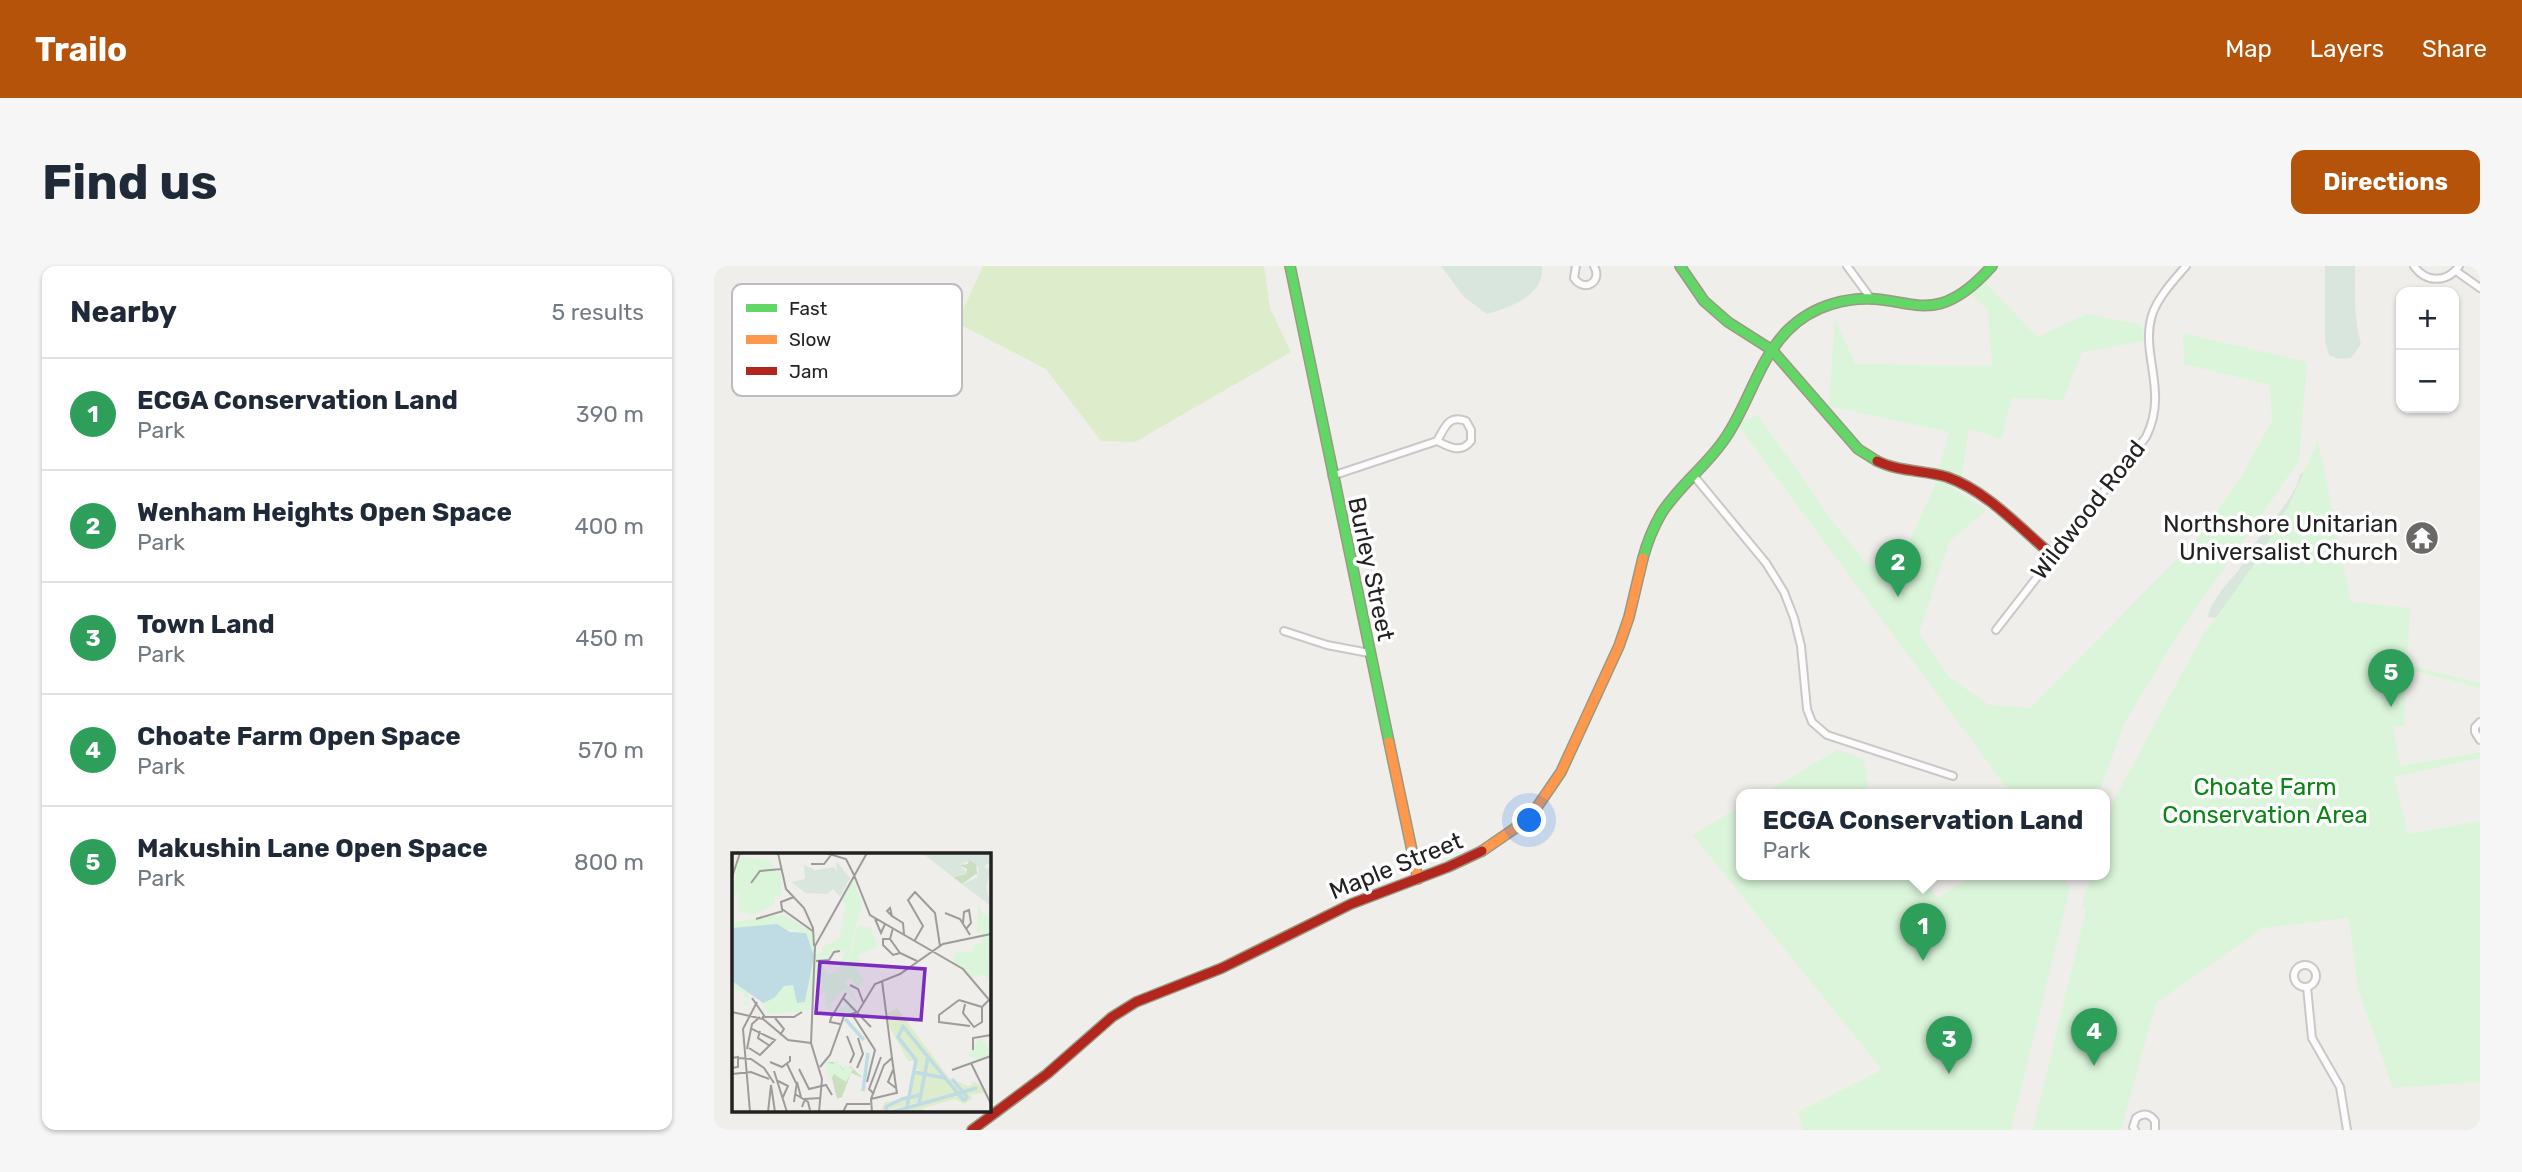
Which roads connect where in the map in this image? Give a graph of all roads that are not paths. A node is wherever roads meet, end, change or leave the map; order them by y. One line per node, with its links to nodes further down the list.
1 (1290, 266): 15 (main road, Burley Street)
2 (1594, 266): 8 (street)
3 (1680, 266): 12 (main road)
4 (1847, 266): 11 (street)
5 (1992, 266): 11 (main road, Maple Street)
6 (2186, 266): 16 (street, Wildwood Road)
7 (2414, 266): 9 (street)
8 (1573, 267)
9 (2457, 268): 10 (street)
10 (2480, 288)
11 (1872, 300): 12 (main road, Maple Street)
12 (1772, 350): 14 (main road, Maple Street); 16 (main road)
13 (1437, 441): 13 (street); 15 (street)
14 (1694, 476): 22 (street); 23 (main road, Maple Street)
15 (1332, 477): 19 (main road, Burley Street)
16 (2052, 555): 17 (street, Wildwood Road)
17 (1996, 630)
18 (1284, 631): 19 (street)
19 (1369, 653): 23 (main road, Burley Street)
20 (2480, 722): 21 (street)
21 (2480, 740)
22 (1953, 776)
23 (1419, 879): 25 (main road, Maple Street)
24 (2306, 987): 28 (street)
25 (972, 1130)
26 (2134, 1130): 27 (street)
27 (2155, 1130)
28 (2347, 1130)

